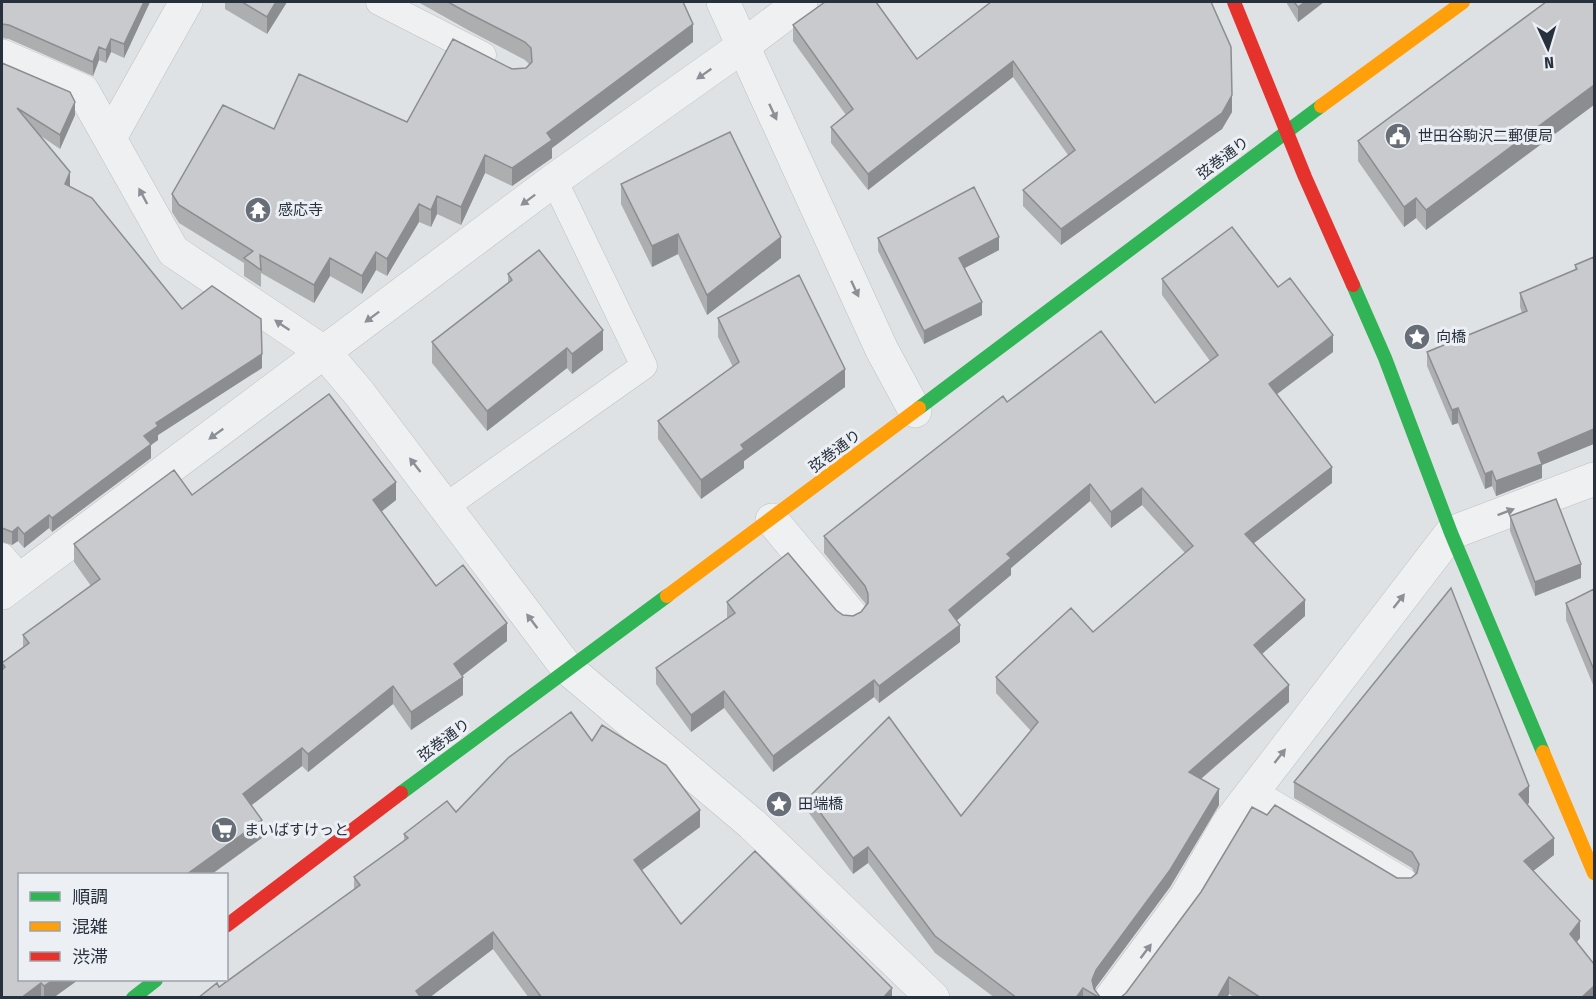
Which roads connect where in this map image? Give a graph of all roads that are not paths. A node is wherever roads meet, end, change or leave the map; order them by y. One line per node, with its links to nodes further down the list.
1 (186, 2): 11 (street)
2 (379, 2): 9 (lane)
3 (723, 2): 7 (street)
4 (801, 2): 7 (street)
5 (1234, 2): 10 (street)
6 (1463, 2): 10 (street, 弦巻通り)
7 (743, 46): 12 (street, one-way to 12); 14 (street, one-way to 14)
8 (2, 56): 11 (street)
9 (508, 68)
10 (1286, 130): 14 (street, 弦巻通り); 18 (street)
11 (111, 136): 13 (street, one-way to 11)
12 (554, 180): 13 (street, one-way to 13); 16 (lane)
13 (325, 353): 16 (street, one-way to 13); 19 (street, one-way to 19)
14 (915, 411): 17 (street, 弦巻通り)
15 (1594, 479): 18 (street, one-way to 15)
16 (446, 506): 21 (street, one-way to 16)
17 (772, 520): 20 (street); 21 (street, 弦巻通り)
18 (1451, 533): 22 (street, one-way to 18); 23 (street)
19 (8, 576)
20 (850, 614)
21 (567, 668): 26 (street, 弦巻通り); 29 (street)
22 (1253, 791): 25 (lane); 30 (street, one-way to 22)
23 (1588, 839): 24 (street)
24 (1594, 873)
25 (1404, 881)
26 (228, 924)
27 (155, 981): 28 (street)
28 (133, 998)
29 (933, 998)
30 (1111, 998)

